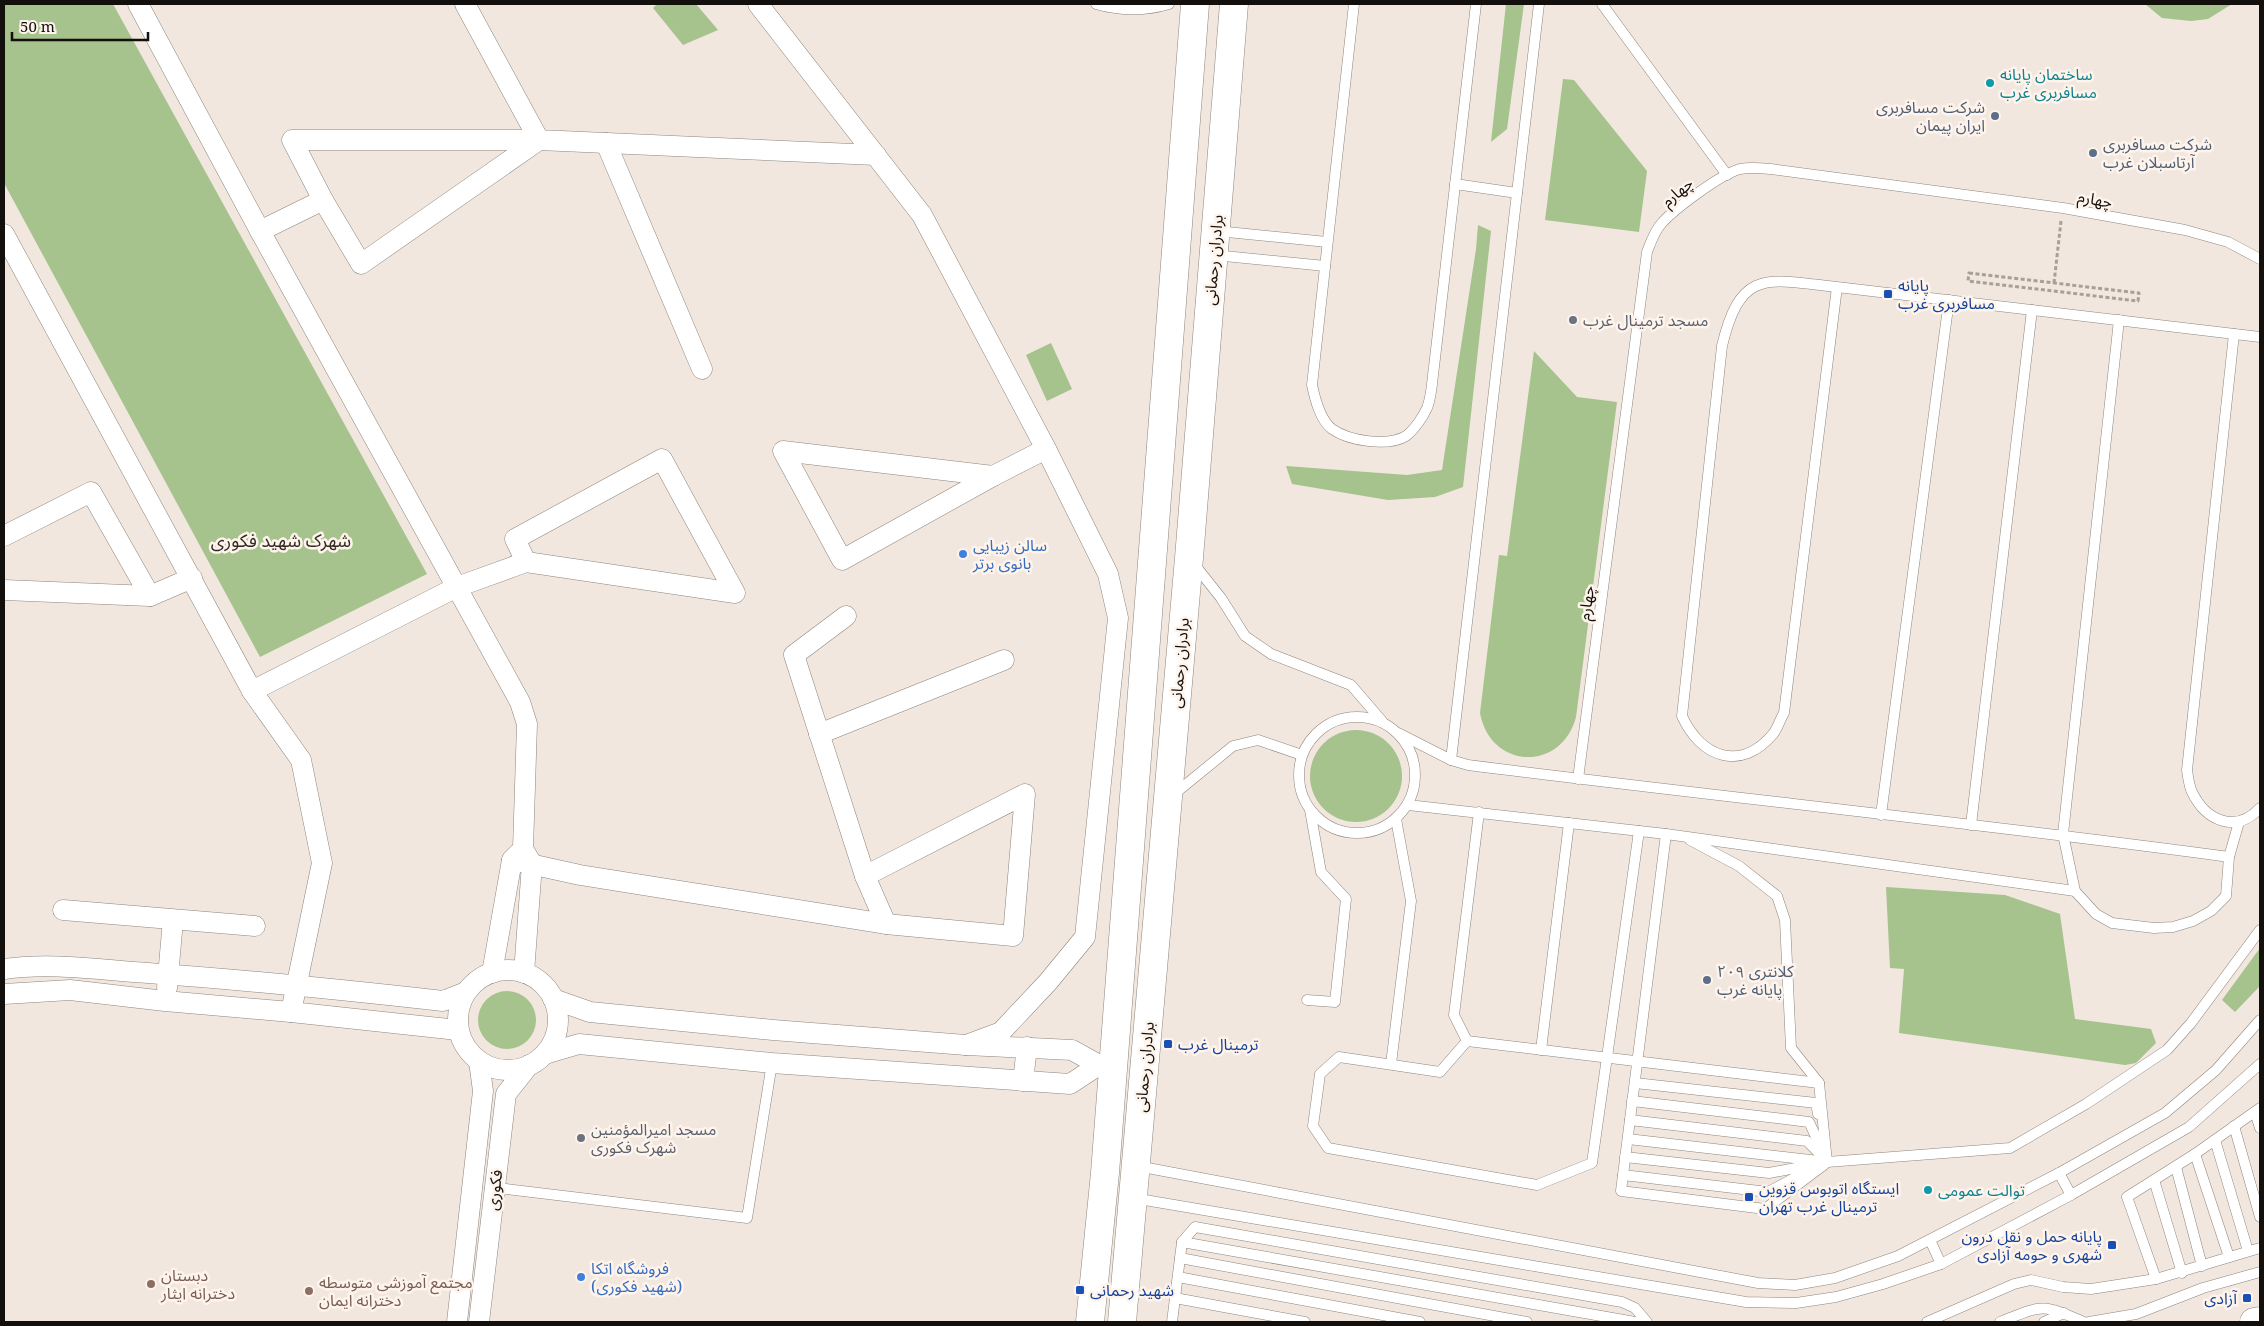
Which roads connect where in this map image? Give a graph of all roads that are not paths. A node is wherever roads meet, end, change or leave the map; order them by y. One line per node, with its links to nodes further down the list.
1 (138, 4): 19 (street)
2 (464, 4): 12 (street)
3 (758, 4): 14 (street)
4 (1096, 4): 5 (lane)
5 (1169, 4)
6 (1195, 4): 98 (main road, برادران رحمانی)
7 (1234, 4): 22 (main road, برادران رحمانی)
8 (1354, 4): 21 (lane)
9 (1476, 4): 16 (lane)
10 (1539, 4): 17 (lane)
11 (1602, 4): 15 (lane)
12 (539, 140): 13 (street); 18 (street); 18 (street)
13 (606, 143): 14 (street); 31 (street)
14 (876, 155): 32 (street)
15 (1726, 175): 23 (lane, چهارم); 49 (lane, چهارم)
16 (1455, 184): 17 (lane); 24 (lane)
17 (1517, 193): 48 (lane)
18 (323, 200): 19 (street)
19 (260, 230): 38 (street)
20 (4, 234): 37 (street)
21 (1328, 242): 22 (lane); 24 (lane)
22 (1214, 243): 24 (lane); 35 (main road, برادران رحمانی)
23 (2260, 258)
24 (1325, 266)
25 (1836, 287): 25 (lane); 26 (lane)
26 (1949, 300): 27 (lane); 55 (lane)
27 (2032, 310): 28 (lane); 59 (lane)
28 (2119, 320): 29 (lane); 62 (lane)
29 (2234, 334): 30 (lane); 57 (lane)
30 (2260, 337)
31 (702, 369)
32 (1046, 449): 33 (street); 88 (street)
33 (993, 476): 33 (street)
34 (4, 536): 40 (street)
35 (1189, 558): 44 (lane); 50 (main road, برادران رحمانی)
36 (526, 562): 36 (street); 38 (street)
37 (192, 578): 40 (street); 43 (street)
38 (457, 588): 43 (street); 65 (street)
39 (4, 590): 40 (street)
40 (150, 596)
41 (846, 616): 46 (street)
42 (1004, 660): 46 (street)
43 (252, 691): 77 (street)
44 (1382, 722): 45 (lane); 47 (lane)
45 (1398, 733): 48 (lane); 51 (lane)
46 (819, 734): 66 (street)
47 (1302, 755): 50 (lane); 53 (lane)
48 (1451, 760): 49 (lane)
49 (1578, 779): 55 (lane)
50 (1167, 800): 112 (main road, برادران رحمانی)
51 (1408, 805): 54 (lane); 56 (lane)
52 (2260, 808): 57 (lane)
53 (1310, 810): 56 (lane); 81 (lane)
54 (1479, 812): 58 (lane); 87 (lane)
55 (1881, 815): 59 (lane)
56 (1396, 819): 96 (lane)
57 (2239, 822): 64 (lane)
58 (1569, 823): 60 (lane); 90 (lane)
59 (1971, 825): 62 (lane)
60 (1639, 831): 61 (lane); 91 (lane)
61 (1666, 834): 63 (lane); 94 (lane)
62 (2063, 834): 64 (lane); 67 (lane)
63 (1683, 836): 67 (lane); 101 (lane)
64 (2229, 857): 67 (lane)
65 (522, 858): 70 (street); 74 (street); 75 (street)
66 (866, 876): 70 (street); 70 (street)
67 (2075, 891)
68 (63, 910): 69 (street)
69 (173, 920): 71 (street); 76 (street)
70 (886, 924)
71 (255, 926)
72 (2260, 930): 111 (lane)
73 (4, 969): 76 (street)
74 (492, 973): 75 (street); 78 (street)
75 (524, 973): 80 (street)
76 (169, 974): 77 (street); 82 (street)
77 (296, 985): 78 (street); 83 (street)
78 (466, 992): 85 (street)
79 (4, 994): 82 (street)
80 (553, 999): 86 (street); 92 (street)
81 (1307, 1000)
82 (165, 1002): 83 (street)
83 (291, 1012): 85 (street)
84 (2260, 1020): 114 (lane)
85 (458, 1030): 93 (street)
86 (773, 1030): 88 (street); 95 (street)
87 (1467, 1041): 90 (lane); 96 (lane)
88 (966, 1045): 89 (street)
89 (1027, 1046): 98 (street); 99 (street)
90 (1541, 1050): 91 (lane)
91 (1608, 1058): 94 (lane); 96 (lane)
92 (537, 1059): 93 (street); 95 (street); 138 (street, فکوری)
93 (479, 1061): 137 (street, فکوری)
94 (1638, 1061): 100 (lane); 101 (lane)
95 (772, 1064): 99 (street); 117 (lane)
96 (1391, 1064)
97 (2260, 1064): 118 (lane)
98 (1106, 1066): 99 (street); 139 (main road, برادران رحمانی)
99 (1023, 1081)
100 (1635, 1083): 102 (lane); 111 (lane)
101 (1820, 1083): 111 (lane)
102 (1632, 1102): 104 (lane); 111 (lane)
103 (2258, 1110): 105 (lane); 106 (lane)
104 (1630, 1120): 107 (lane); 111 (lane)
105 (2234, 1126): 108 (lane); 120 (lane)
106 (2260, 1128)
107 (1628, 1138): 110 (lane); 111 (lane)
108 (2215, 1140): 109 (lane); 124 (lane)
109 (2195, 1154): 113 (lane); 125 (lane)
110 (1626, 1157): 111 (lane); 115 (lane)
111 (1828, 1162): 115 (lane); 115 (lane)
112 (1136, 1166): 119 (main road, برادران رحمانی); 121 (lane)
113 (2176, 1167): 116 (lane); 128 (lane)
114 (2059, 1173): 118 (lane); 121 (lane)
115 (1623, 1175)
116 (2154, 1180): 129 (lane); 132 (lane)
117 (506, 1189)
118 (2071, 1195): 127 (lane)
119 (1132, 1198): 127 (lane); 140 (main road, برادران رحمانی)
120 (2260, 1217)
121 (1930, 1240): 127 (lane)
122 (1182, 1242): 126 (lane); 145 (lane); 146 (lane)
123 (2260, 1248): 124 (lane)
124 (2248, 1251): 125 (lane)
125 (2229, 1257): 128 (lane)
126 (1180, 1258): 131 (lane); 144 (lane)
127 (1941, 1264)
128 (2202, 1266): 129 (lane)
129 (2182, 1272): 132 (lane)
130 (2260, 1272): 135 (lane)
131 (1178, 1277): 133 (lane); 143 (lane)
132 (2156, 1279): 147 (lane)
133 (1175, 1298): 141 (lane); 142 (lane)
134 (2064, 1314): 148 (lane); 149 (lane); 150 (lane)
135 (2115, 1320): 151 (lane)
136 (2260, 1321): 152 (main road)
137 (457, 1322)
138 (478, 1322)
139 (1090, 1322)
140 (1122, 1322)
141 (1174, 1322)
142 (1304, 1322)
143 (1420, 1322)
144 (1527, 1322)
145 (1635, 1322)
146 (1647, 1322)
147 (1927, 1322)
148 (2000, 1322)
149 (2044, 1322)
150 (2084, 1322)
151 (2089, 1322)
152 (2254, 1322)

